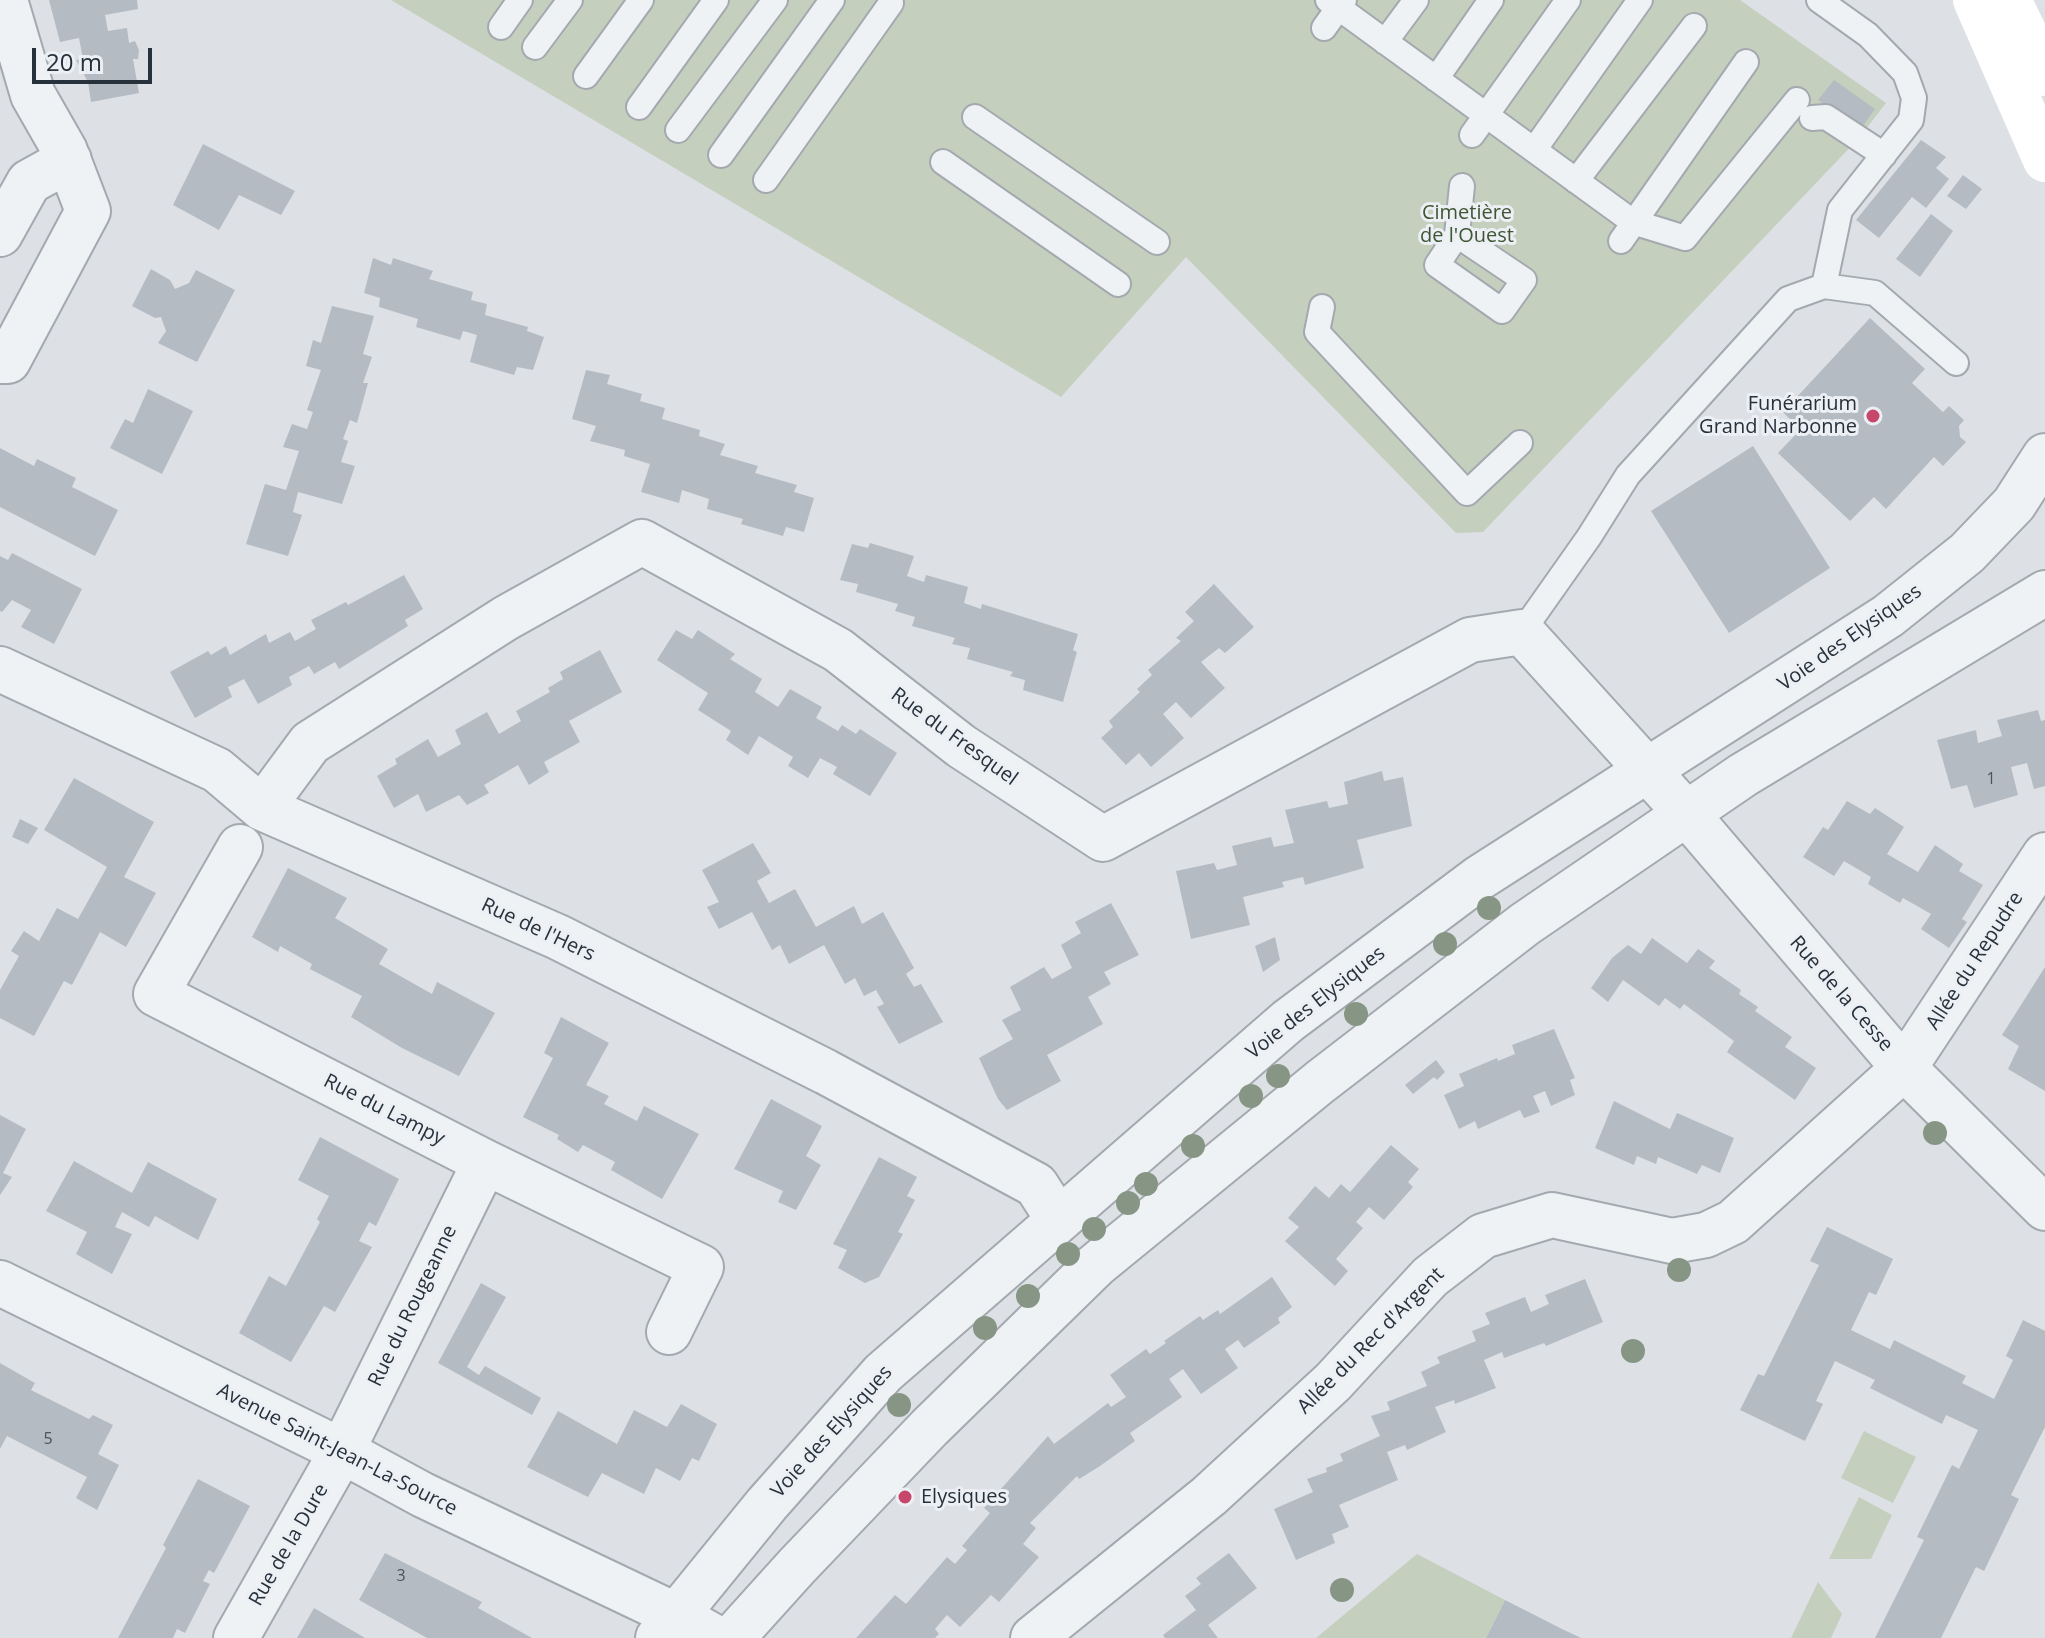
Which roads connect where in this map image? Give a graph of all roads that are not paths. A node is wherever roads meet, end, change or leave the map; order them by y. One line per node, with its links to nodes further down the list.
1 (5, 0): 33 (street)
2 (520, 0): 18 (lane)
3 (570, 0): 21 (lane)
4 (641, 0): 24 (lane)
5 (716, 0): 26 (lane)
6 (775, 0): 29 (lane)
7 (832, 0): 31 (lane)
8 (1416, 0): 20 (lane)
9 (1491, 0): 25 (lane)
10 (1568, 0): 28 (lane)
11 (1640, 0): 30 (lane)
12 (1819, 0): 32 (lane)
13 (1975, 0): 34 (main road)
14 (2009, 0): 23 (main road)
15 (891, 3): 36 (lane)
16 (1337, 3): 19 (lane); 20 (lane)
17 (1694, 26): 37 (lane)
18 (501, 27)
19 (1324, 28)
20 (1385, 42): 25 (lane)
21 (535, 47)
22 (1746, 62): 39 (lane)
23 (2045, 74)
24 (586, 76)
25 (1436, 79): 28 (lane)
26 (639, 107)
27 (975, 117): 42 (lane)
28 (1479, 125): 30 (lane)
29 (678, 130)
30 (1534, 150): 37 (lane)
31 (721, 155)
32 (1884, 155): 39 (lane); 44 (lane)
33 (69, 160): 40 (street); 46 (street)
34 (2045, 160)
35 (943, 162): 43 (lane)
36 (766, 180)
37 (1576, 181): 39 (lane)
38 (1462, 186): 41 (lane)
39 (1627, 232)
40 (0, 234)
41 (1457, 235)
42 (1157, 242)
43 (1118, 284)
44 (1824, 286): 47 (lane); 51 (lane)
45 (1322, 307): 48 (lane)
46 (0, 361)
47 (1956, 363)
48 (1520, 443)
49 (2045, 456): 53 (street, Voie des Elysiques)
50 (2045, 593): 55 (street)
51 (1522, 632): 53 (street); 54 (street, Rue du Fresquel)
52 (0, 669): 54 (street, Rue de l'Hers)
53 (1647, 770): 55 (street, Rue de la Cesse); 61 (street, Voie des Elysiques)
54 (262, 808): 61 (street, Rue de l'Hers)
55 (1686, 813): 58 (street, Rue de la Cesse); 68 (street)
56 (240, 847): 59 (street, Rue du Lampy)
57 (2045, 855): 58 (street, Allée du Repudre)
58 (1904, 1068): 60 (street, Rue de la Cesse); 69 (street, Allée du Rec d'Argent)
59 (485, 1162): 63 (street, Rue du Lampy); 64 (street, Rue du Rougeanne)
60 (2045, 1208)
61 (1058, 1219): 65 (street, Voie des Elysiques)
62 (0, 1283): 64 (street, Avenue Saint-Jean-La-Source)
63 (669, 1332)
64 (342, 1451): 65 (street, Avenue Saint-Jean-La-Source); 66 (street, Rue de la Dure)
65 (666, 1626): 67 (street, Avenue Saint-Jean-La-Source)
66 (236, 1638)
67 (716, 1638)
68 (732, 1638)
69 (1033, 1638)

